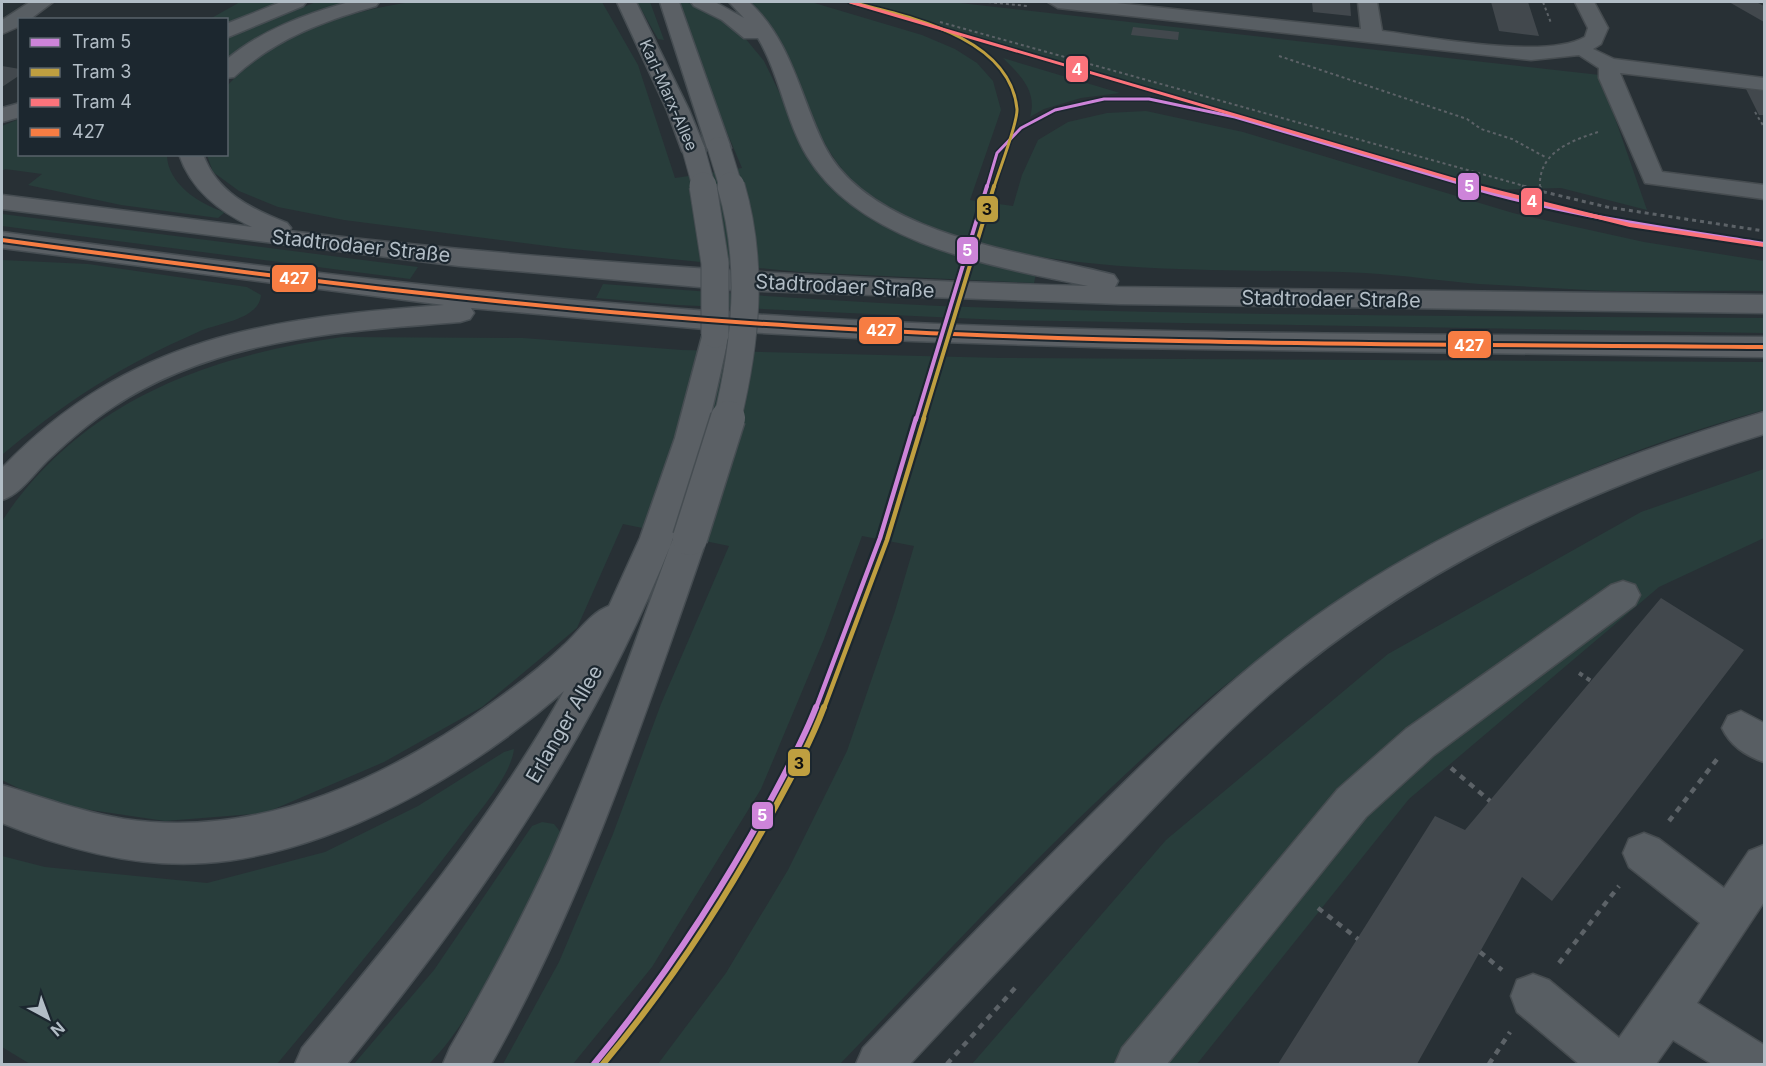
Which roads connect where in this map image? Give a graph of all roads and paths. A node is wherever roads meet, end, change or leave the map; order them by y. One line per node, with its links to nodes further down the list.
1 (43, 2): 14 (street)
2 (296, 2): 16 (main road)
3 (369, 2): 21 (main road)
4 (626, 2): 26 (main road, Karl-Marx-Allee)
5 (669, 2): 26 (main road, Karl-Marx-Allee)
6 (700, 2): 22 (main road)
7 (738, 2): 22 (main road)
8 (1058, 2): 12 (street)
9 (1368, 2): 17 (street)
10 (1544, 2): 15 (path)
11 (1586, 2): 18 (street)
12 (1186, 9): 17 (street)
13 (940, 22): 29 (path)
14 (2, 28)
15 (1553, 28)
16 (228, 31)
17 (1372, 36): 18 (street)
18 (1580, 49): 20 (street)
19 (1272, 54): 28 (path)
20 (1609, 65): 23 (street); 30 (street)
21 (228, 71)
22 (784, 72): 34 (main road)
23 (1764, 84)
24 (18, 111): 25 (main road)
25 (2, 115)
26 (706, 150): 35 (main road, Karl-Marx-Allee, bridge); 38 (main road, Karl-Marx-Allee, bridge)
27 (191, 156): 33 (main road)
28 (1547, 158)
29 (1540, 191)
30 (1764, 192)
31 (2, 202): 33 (main road, Stadtrodaer Straße)
32 (2, 240): 37 (main road, Stadtrodaer Straße)
33 (317, 241): 34 (main road, Stadtrodaer Straße)
34 (1172, 297): 36 (main road, Stadtrodaer Straße)
35 (747, 302): 42 (main road, Erlanger Allee, bridge)
36 (1764, 304)
37 (573, 310): 39 (main road, Stadtrodaer Straße); 41 (main road)
38 (715, 334): 42 (main road, Erlanger Allee)
39 (1764, 346)
40 (1764, 423): 58 (main road)
41 (2, 488)
42 (676, 534): 44 (main road, Erlanger Allee); 57 (main road, Erlanger Allee)
43 (1623, 595): 46 (street)
44 (633, 597): 48 (main road); 56 (main road, Erlanger Allee)
45 (1753, 736): 49 (path)
46 (1420, 742): 47 (path); 60 (street)
47 (1490, 801)
48 (2, 804)
49 (1644, 853): 51 (street); 54 (path)
50 (1764, 866): 51 (street)
51 (1728, 918): 55 (street)
52 (1480, 951): 54 (path)
53 (1017, 985): 59 (path)
54 (1520, 985): 61 (path); 62 (street)
55 (1667, 1010): 63 (street); 64 (street)
56 (318, 1065)
57 (466, 1065)
58 (879, 1065)
59 (947, 1065)
60 (1138, 1065)
61 (1489, 1065)
62 (1614, 1065)
63 (1629, 1065)
64 (1753, 1065)

